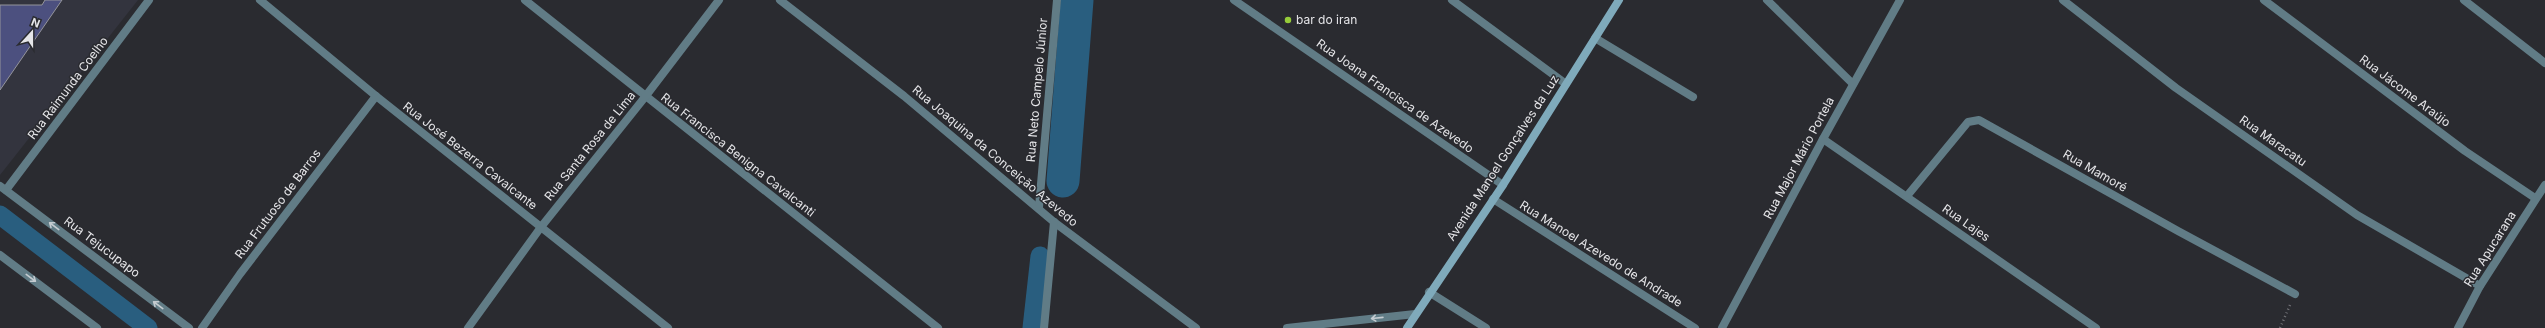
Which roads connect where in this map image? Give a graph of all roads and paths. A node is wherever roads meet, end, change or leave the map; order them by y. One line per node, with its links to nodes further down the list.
1 (149, 0): 25 (street, Rua Raimunda Coelho)
2 (260, 0): 19 (street, Rua José Bezerra Cavalcante)
3 (525, 0): 20 (street, Rua Francisca Benigna Cavalcanti)
4 (719, 0): 20 (street, Rua Santa Rosa de Lima)
5 (780, 0): 29 (street, Rua Joaquina da Conceição Azevedo)
6 (1057, 0): 29 (street, Rua Neto Campelo Júnior)
7 (1234, 0): 23 (street, Rua Joana Francisca de Azevedo)
8 (1452, 0): 17 (street)
9 (1619, 0): 15 (main road, Avenida Manoel Gonçalves da Luz)
10 (1767, 0): 18 (street)
11 (1900, 0): 18 (street, Rua Major Mário Portela)
12 (2064, 0): 33 (street, Rua Maracatu)
13 (2264, 0): 27 (street, Rua Jácome Araújo)
14 (2464, 0): 16 (street)
15 (1595, 38): 17 (main road, Avenida Manoel Gonçalves da Luz); 21 (street)
16 (2545, 63)
17 (1566, 84): 23 (main road, Avenida Manoel Gonçalves da Luz)
18 (1853, 84): 22 (street, Rua Major Mário Portela)
19 (376, 96): 31 (street, Rua José Bezerra Cavalcante); 39 (street, Rua Frutuoso de Barros)
20 (645, 97): 31 (street, Rua Santa Rosa de Lima); 42 (street, Rua Francisca Benigna Cavalcanti)
21 (1694, 97)
22 (1823, 139): 26 (street, Rua Lajes); 49 (street, Rua Major Mário Portela)
23 (1503, 185): 28 (main road, Avenida Manoel Gonçalves da Luz)
24 (2545, 185): 27 (street, Rua Apucarana)
25 (3, 188): 38 (street, Rua Tejucupapo, one-way to 25)
26 (1907, 196): 35 (street, Rua Mamoré); 50 (street, Rua Lajes)
27 (2536, 198): 33 (street, Rua Apucarana)
28 (1493, 199): 34 (main road, Avenida Manoel Gonçalves da Luz); 48 (street, Rua Manoel Azevedo de Andrade)
29 (1039, 207): 30 (street, Rua Joaquina da Conceição Azevedo)
30 (1054, 222): 43 (street); 44 (street, Rua Joaquina da Conceição Azevedo)
31 (541, 227): 40 (street, Rua Santa Rosa de Lima); 41 (street, Rua José Bezerra Cavalcante)
32 (0, 255): 37 (street, one-way to 37)
33 (2480, 286): 52 (street, Rua Apucarana)
34 (1429, 292): 36 (main road, Avenida Manoel Gonçalves da Luz); 47 (street)
35 (2295, 294): 51 (path)
36 (1415, 314): 45 (street, one-way to 45); 46 (main road, Avenida Manoel Gonçalves da Luz)
37 (98, 328)
38 (189, 328)
39 (202, 328)
40 (468, 328)
41 (668, 328)
42 (938, 328)
43 (1044, 328)
44 (1196, 328)
45 (1287, 328)
46 (1407, 328)
47 (1486, 328)
48 (1695, 328)
49 (1722, 328)
50 (2096, 328)
51 (2280, 328)
52 (2458, 328)

